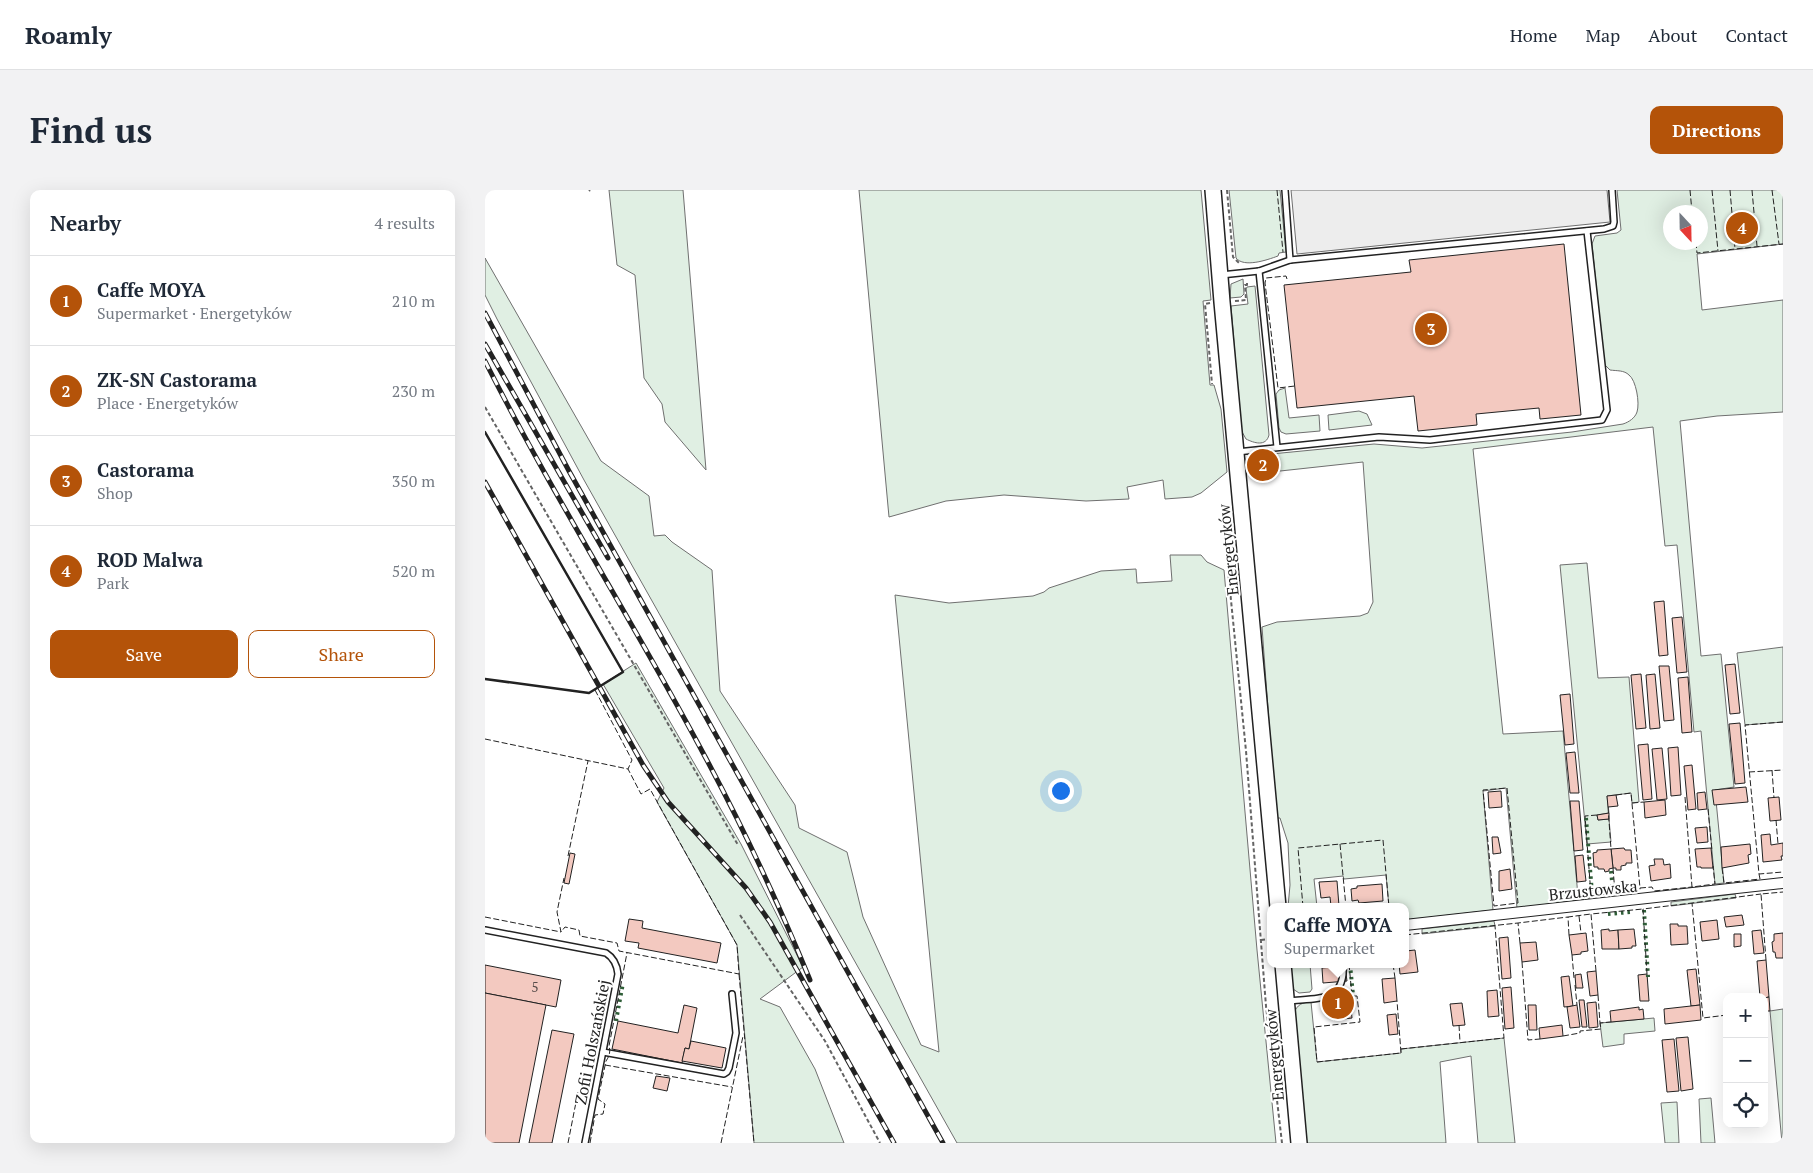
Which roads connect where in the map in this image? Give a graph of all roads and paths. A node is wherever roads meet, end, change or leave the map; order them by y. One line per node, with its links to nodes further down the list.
1 (1213, 190): 7 (main road, Energetyków)
2 (1285, 190): 5 (lane)
3 (1612, 190): 4 (lane)
4 (1587, 230): 5 (lane); 9 (lane)
5 (1290, 260): 6 (lane)
6 (1259, 271): 7 (lane); 9 (lane)
7 (1220, 275): 10 (main road, Energetyków)
8 (485, 407): 12 (path)
9 (1277, 447): 10 (lane)
10 (1236, 452): 14 (main road, Energetyków)
11 (1228, 570): 19 (path)
12 (738, 845)
13 (1783, 884): 16 (street, Brzustowska)
14 (1278, 903)
15 (740, 915): 26 (path)
16 (1409, 925)
17 (485, 930): 24 (lane, Zofii Holszańskiej)
18 (1267, 939): 19 (path)
19 (1261, 940): 27 (path)
20 (1283, 968): 23 (main road, Energetyków)
21 (1343, 968): 23 (lane)
22 (732, 994): 24 (lane)
23 (1286, 1001): 28 (main road, Energetyków)
24 (603, 1052): 25 (lane, Zofii Holszańskiej)
25 (585, 1143)
26 (880, 1143)
27 (1282, 1143)
28 (1299, 1143)

